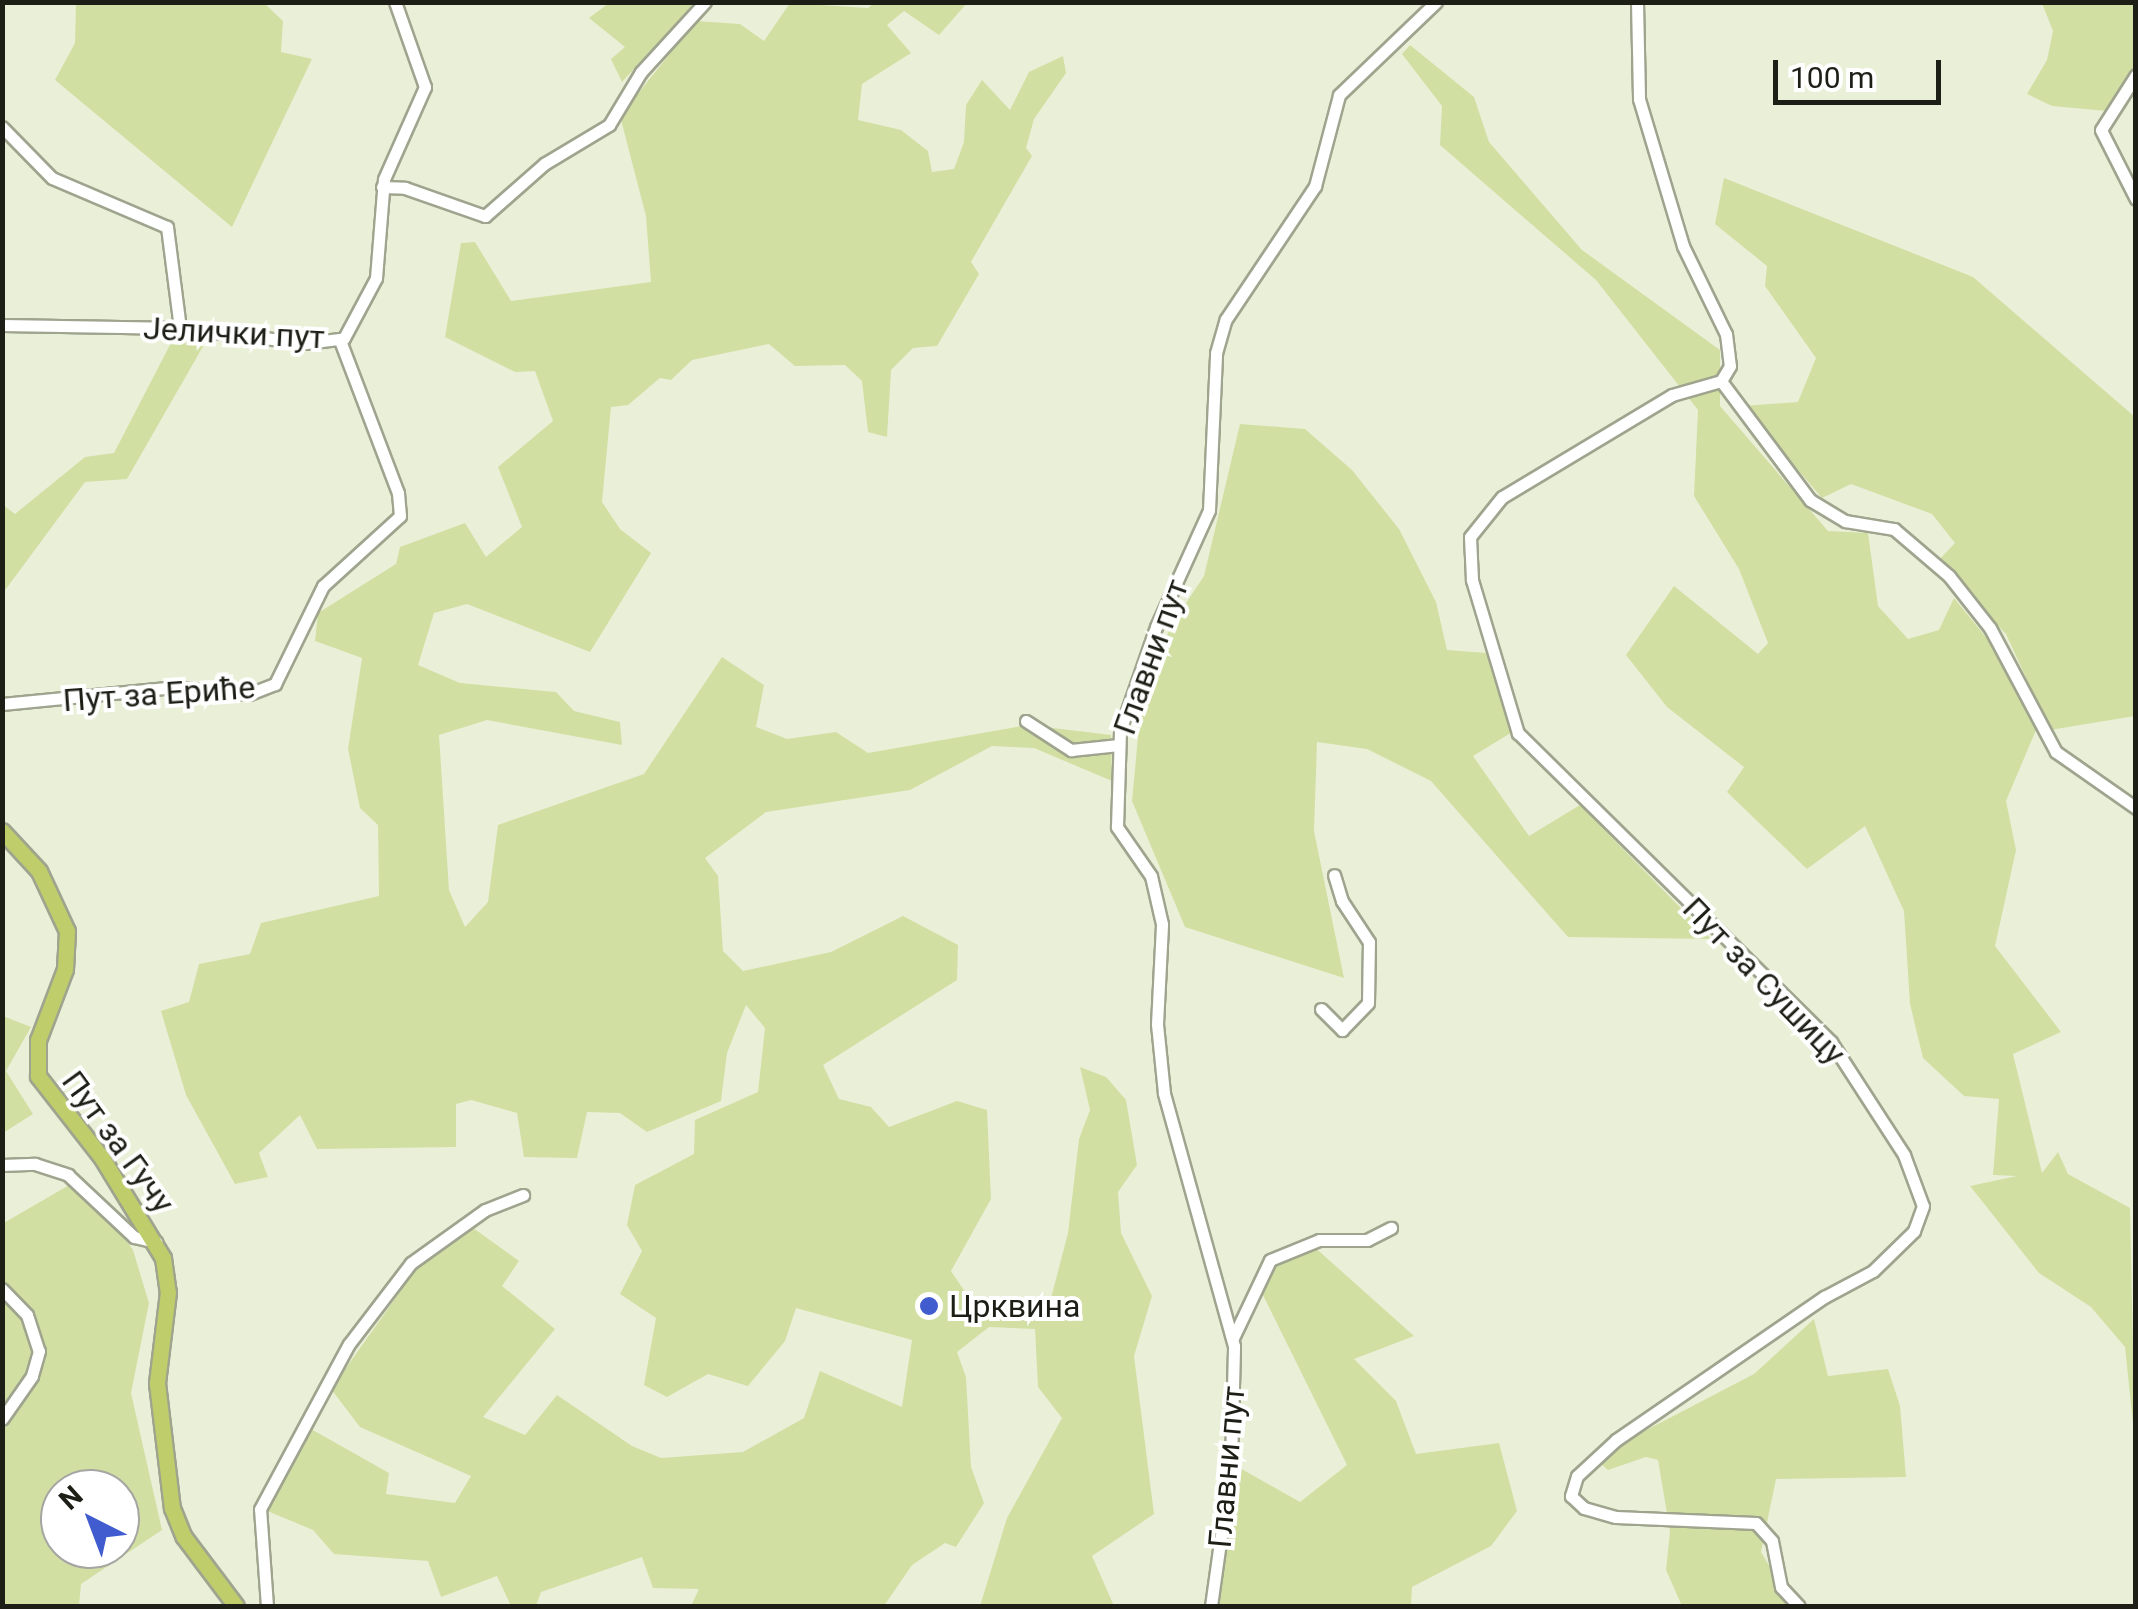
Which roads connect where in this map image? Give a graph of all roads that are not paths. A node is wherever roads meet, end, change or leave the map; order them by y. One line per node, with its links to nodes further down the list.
1 (394, 2): 7 (street, Јелички пут)
2 (705, 2): 7 (street)
3 (1436, 2): 15 (street, Главни пут)
4 (1637, 2): 12 (street)
5 (2136, 75): 8 (street)
6 (2, 128): 10 (street)
7 (382, 186): 11 (street, Јелички пут)
8 (2136, 199)
9 (2, 326): 10 (street, Јелички пут)
10 (180, 328): 11 (street, Јелички пут)
11 (340, 340): 13 (street, Пут за Ериће)
12 (1721, 380): 16 (street); 30 (street, Пут за Сушицу)
13 (2, 704)
14 (1026, 721): 15 (street)
15 (1118, 745): 25 (street, Главни пут)
16 (2136, 808)
17 (2, 831): 23 (main road, Пут за Гучу)
18 (1334, 874): 19 (street)
19 (1321, 1010)
20 (2, 1165): 23 (street)
21 (523, 1196): 28 (street)
22 (1391, 1228): 25 (street)
23 (156, 1242): 27 (main road, Пут за Гучу)
24 (2, 1289): 26 (street)
25 (1232, 1338): 29 (street, Главни пут)
26 (2, 1419)
27 (236, 1606)
28 (267, 1606)
29 (1212, 1606)
30 (1799, 1606)

